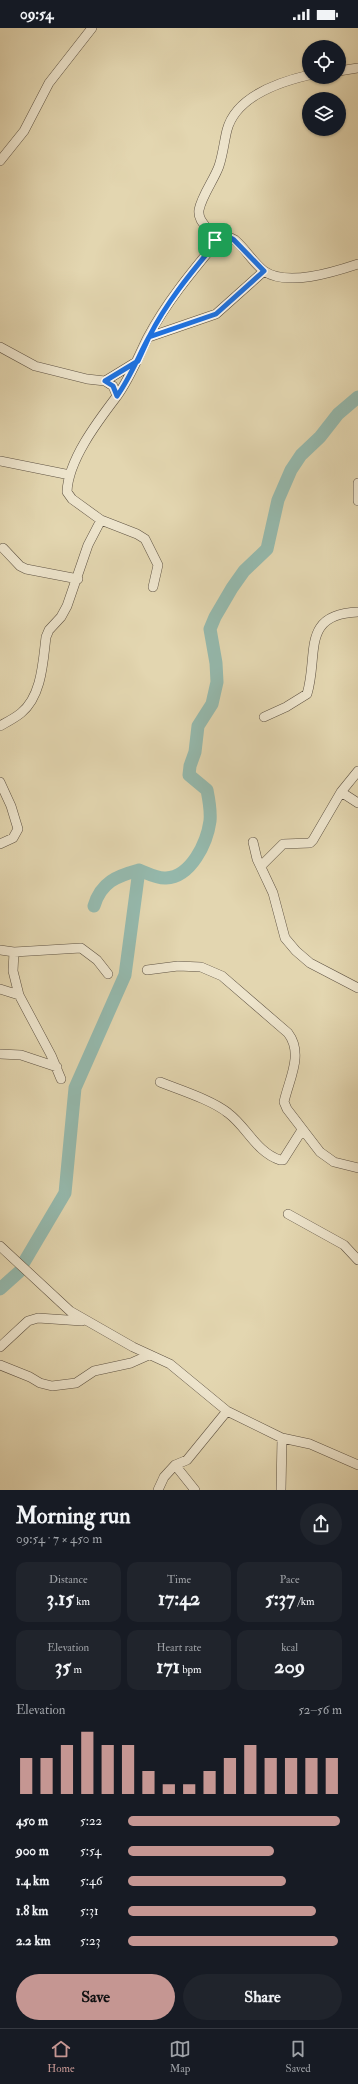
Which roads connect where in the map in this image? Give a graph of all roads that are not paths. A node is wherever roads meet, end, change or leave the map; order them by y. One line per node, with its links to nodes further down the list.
1 (92, 28): 5 (street)
2 (358, 68): 3 (street)
3 (346, 69)
4 (302, 77): 6 (street)
5 (0, 161)
6 (215, 240): 8 (street); 9 (street)
7 (358, 264): 8 (street)
8 (264, 271): 9 (street)
9 (149, 337): 11 (street)
10 (0, 347): 12 (street)
11 (138, 361): 12 (street); 13 (street)
12 (105, 381): 13 (street)
13 (117, 396): 15 (street)
14 (0, 461): 15 (street)
15 (70, 475): 18 (street)
16 (358, 483): 17 (street)
17 (358, 501)
18 (101, 520): 20 (street); 21 (street)
19 (3, 548): 20 (street)
20 (78, 579): 24 (street)
21 (153, 587)
22 (358, 612): 23 (street)
23 (264, 717)
24 (0, 726)
25 (358, 771): 27 (street)
26 (0, 782): 30 (street)
27 (341, 792): 28 (street); 31 (street)
28 (358, 803)
29 (253, 842): 31 (street)
30 (0, 844)
31 (261, 866): 36 (street)
32 (0, 950): 33 (street)
33 (14, 952): 35 (street); 38 (street)
34 (146, 970): 43 (street)
35 (108, 974)
36 (358, 988)
37 (0, 989): 38 (street)
38 (19, 995): 40 (street)
39 (0, 1054): 40 (street)
40 (57, 1067): 41 (street)
41 (61, 1079)
42 (160, 1082): 43 (street)
43 (302, 1130): 44 (street)
44 (358, 1168)
45 (288, 1214): 47 (street)
46 (0, 1246): 48 (street)
47 (358, 1260)
48 (84, 1321): 49 (street); 50 (street)
49 (0, 1347)
50 (149, 1355): 51 (street); 52 (street)
51 (0, 1365)
52 (227, 1411): 53 (street); 54 (street)
53 (282, 1438): 55 (street); 58 (street)
54 (175, 1465): 56 (street); 57 (street)
55 (358, 1465)
56 (158, 1490)
57 (195, 1490)
58 (281, 1490)

